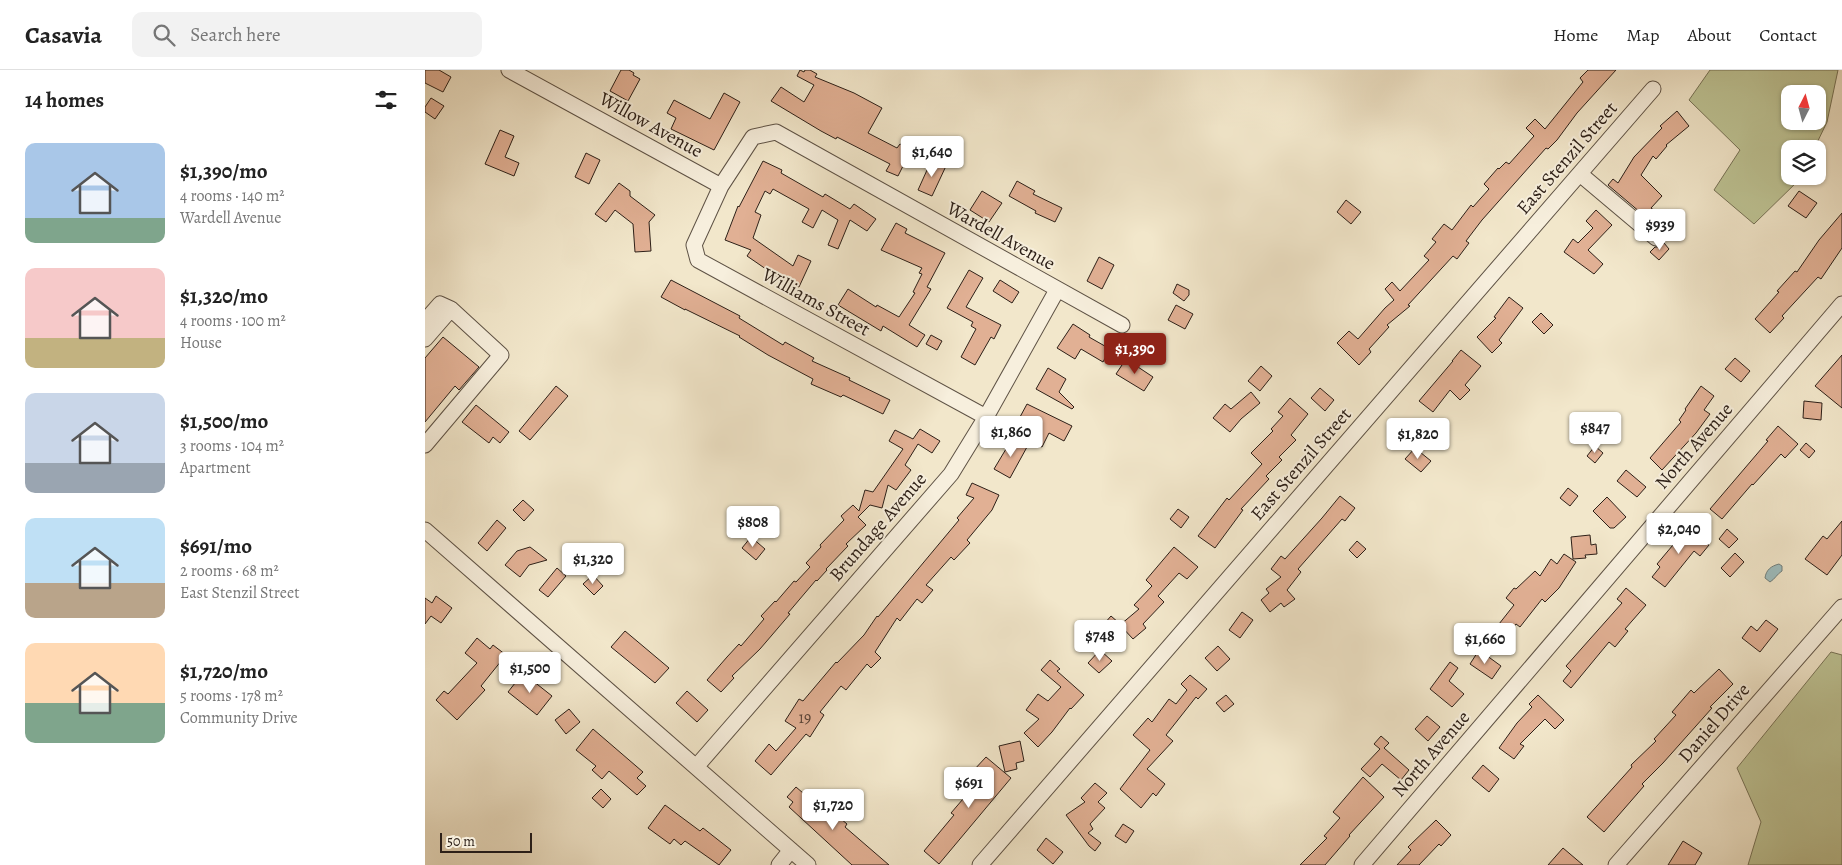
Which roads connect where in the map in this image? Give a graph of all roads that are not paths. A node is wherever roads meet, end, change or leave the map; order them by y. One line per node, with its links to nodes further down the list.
1 (509, 70): 4 (street, Willow Avenue)
2 (1653, 89): 3 (street, East Stenzil Street)
3 (1580, 174): 5 (street); 20 (street, East Stenzil Street)
4 (721, 186): 6 (street, Wardell Avenue); 12 (street, Williams Street)
5 (1656, 238)
6 (1057, 290): 10 (street, Wardell Avenue); 12 (street, Brundage Avenue)
7 (1842, 304): 21 (street, North Avenue)
8 (451, 309): 9 (street); 11 (street); 13 (street)
9 (425, 320)
10 (1122, 325)
11 (425, 339)
12 (986, 417): 16 (street, Brundage Avenue)
13 (425, 445)
14 (425, 530): 16 (street)
15 (1842, 608): 22 (street, Daniel Drive)
16 (696, 767): 17 (street)
17 (791, 850): 18 (street); 19 (street)
18 (779, 865)
19 (808, 865)
20 (980, 865)
21 (1362, 865)
22 (1616, 865)

